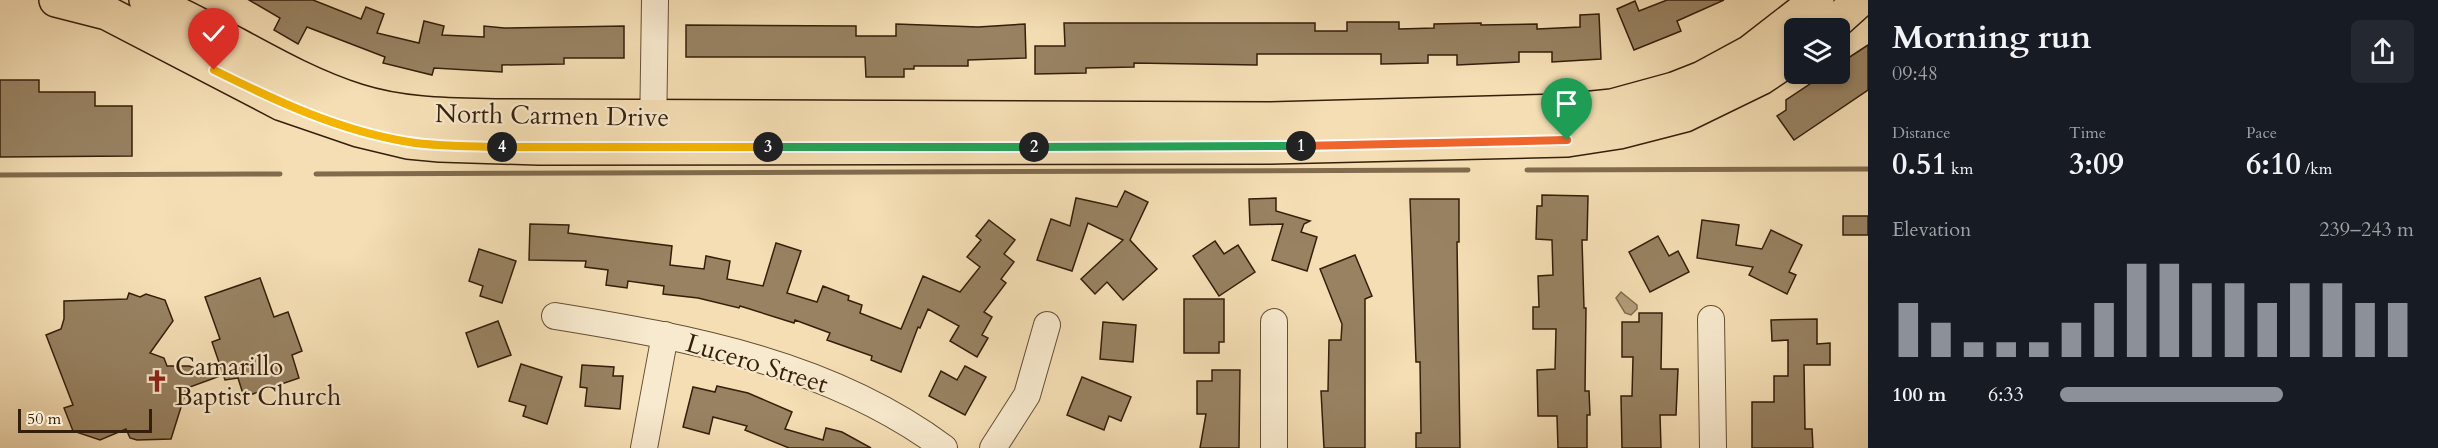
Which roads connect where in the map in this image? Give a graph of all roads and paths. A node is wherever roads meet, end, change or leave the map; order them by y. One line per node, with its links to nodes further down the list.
1 (56, 0): 8 (main road, North Carmen Drive)
2 (146, 0): 8 (main road, North Carmen Drive)
3 (655, 0): 8 (street)
4 (1817, 0): 8 (main road, North Carmen Drive)
5 (1860, 0): 6 (main road)
6 (1840, 18)
7 (1784, 63): 8 (main road, North Carmen Drive)
8 (654, 131)
9 (555, 316): 13 (street, Lucero Street)
10 (1711, 319): 18 (street)
11 (1274, 322): 17 (street)
12 (1047, 325): 16 (street)
13 (665, 335): 14 (street); 15 (street, Lucero Street)
14 (644, 448)
15 (944, 448)
16 (993, 448)
17 (1274, 448)
18 (1713, 448)

